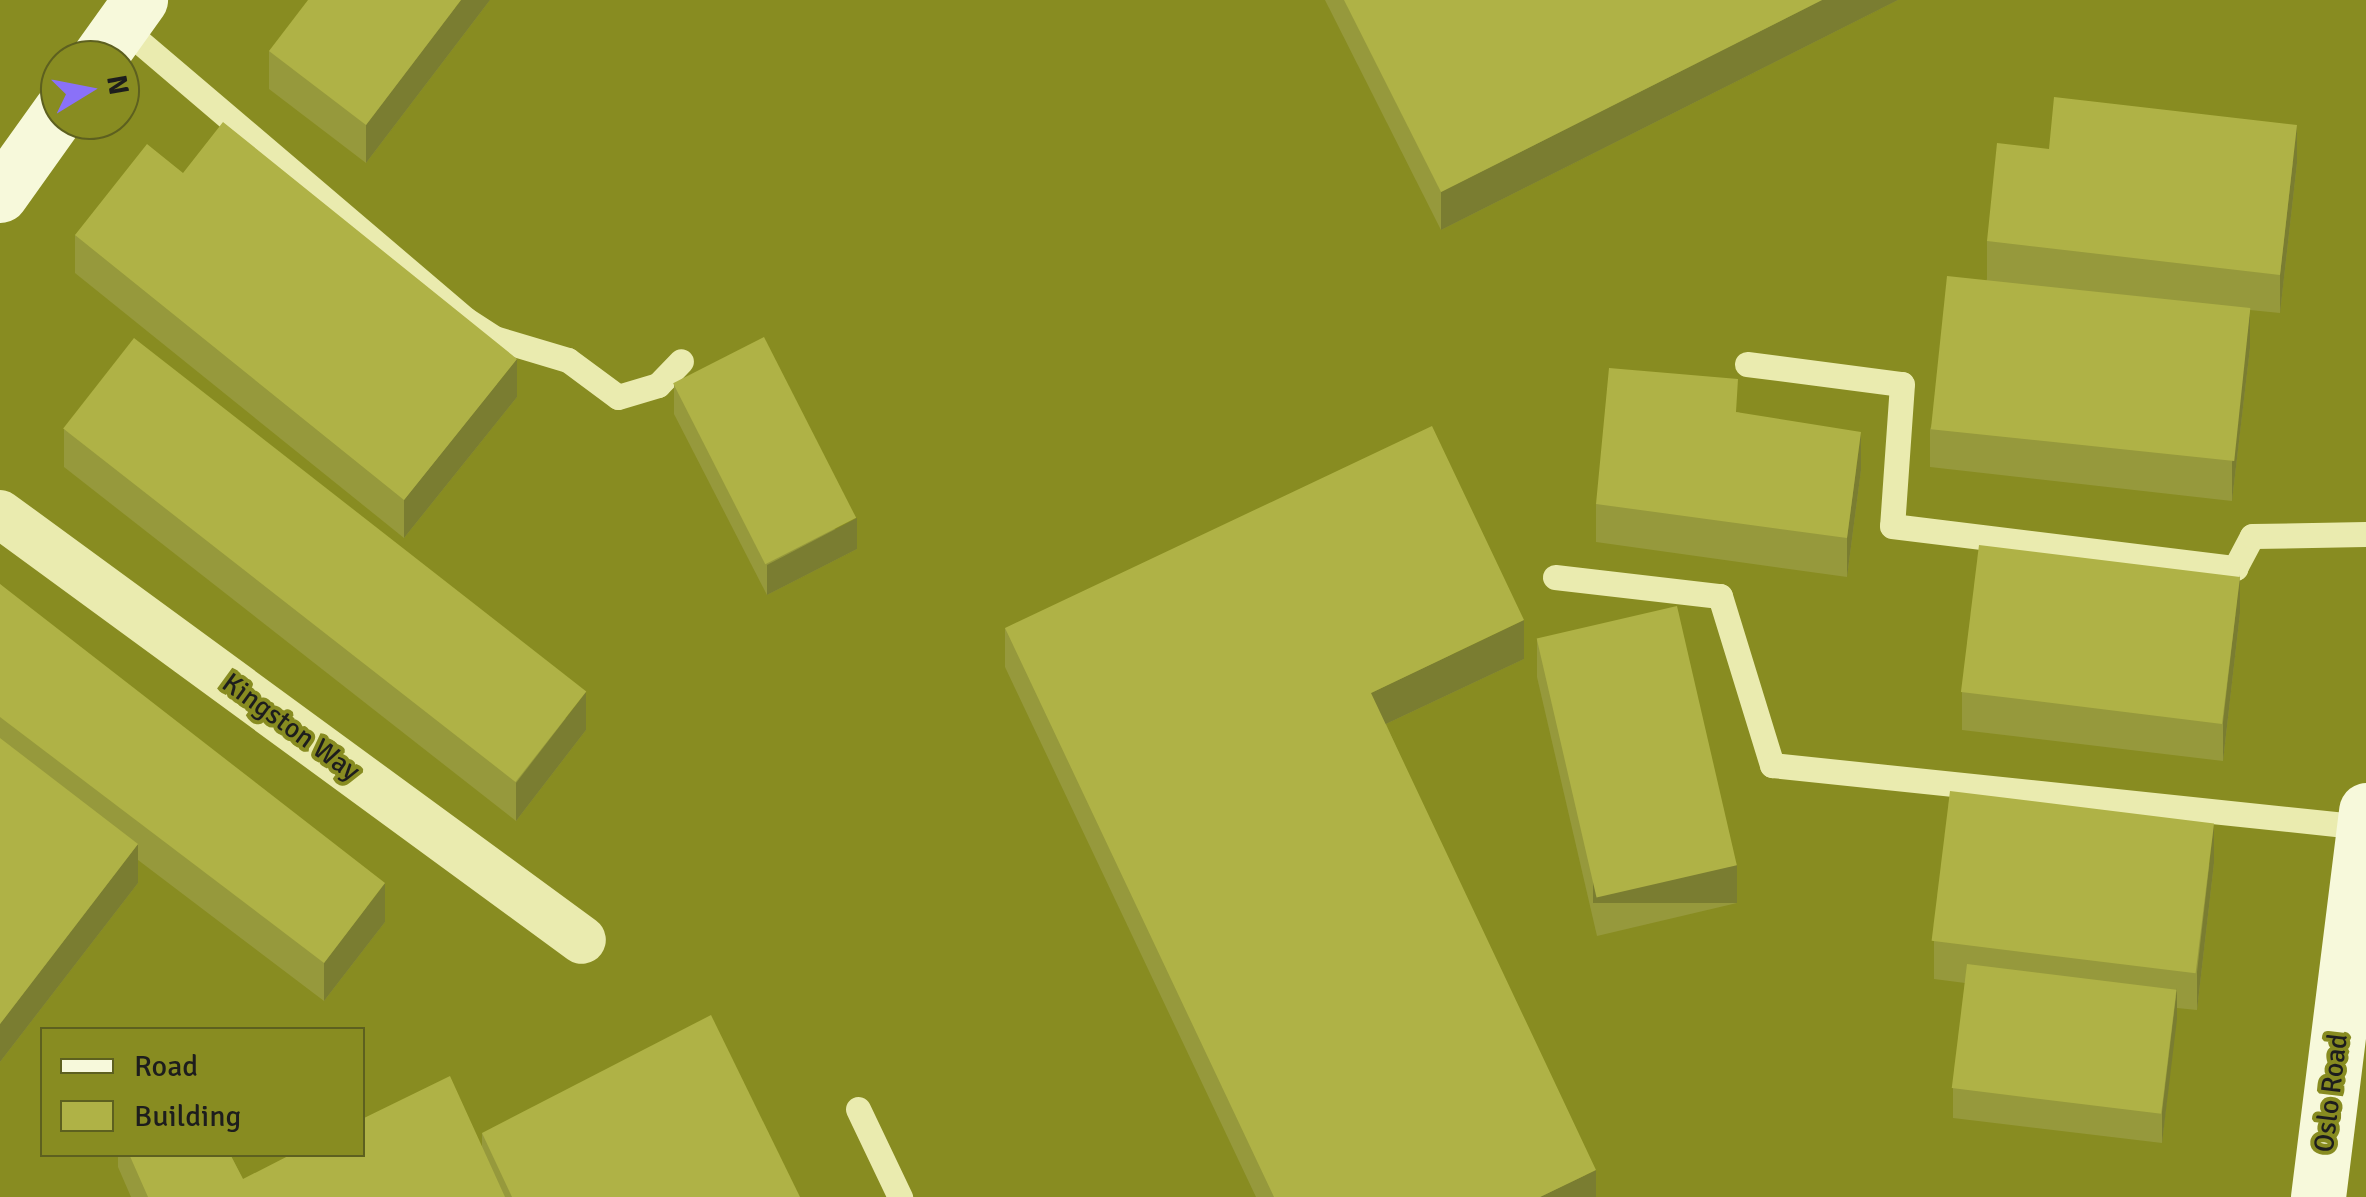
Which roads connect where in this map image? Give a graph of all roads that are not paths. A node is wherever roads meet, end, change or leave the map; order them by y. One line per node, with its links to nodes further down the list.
1 (119, 29): 4 (lane)
2 (40, 139): 3 (street)
3 (0, 195)
4 (680, 361)
5 (1747, 364): 7 (lane)
6 (0, 514): 10 (street, Kingston Way)
7 (2366, 534)
8 (1555, 576): 9 (lane)
9 (2365, 818): 11 (street, Oslo Road)
10 (582, 940)
11 (2353, 1016): 14 (street, Oslo Road)
12 (858, 1109): 13 (lane)
13 (900, 1197)
14 (2318, 1197)

